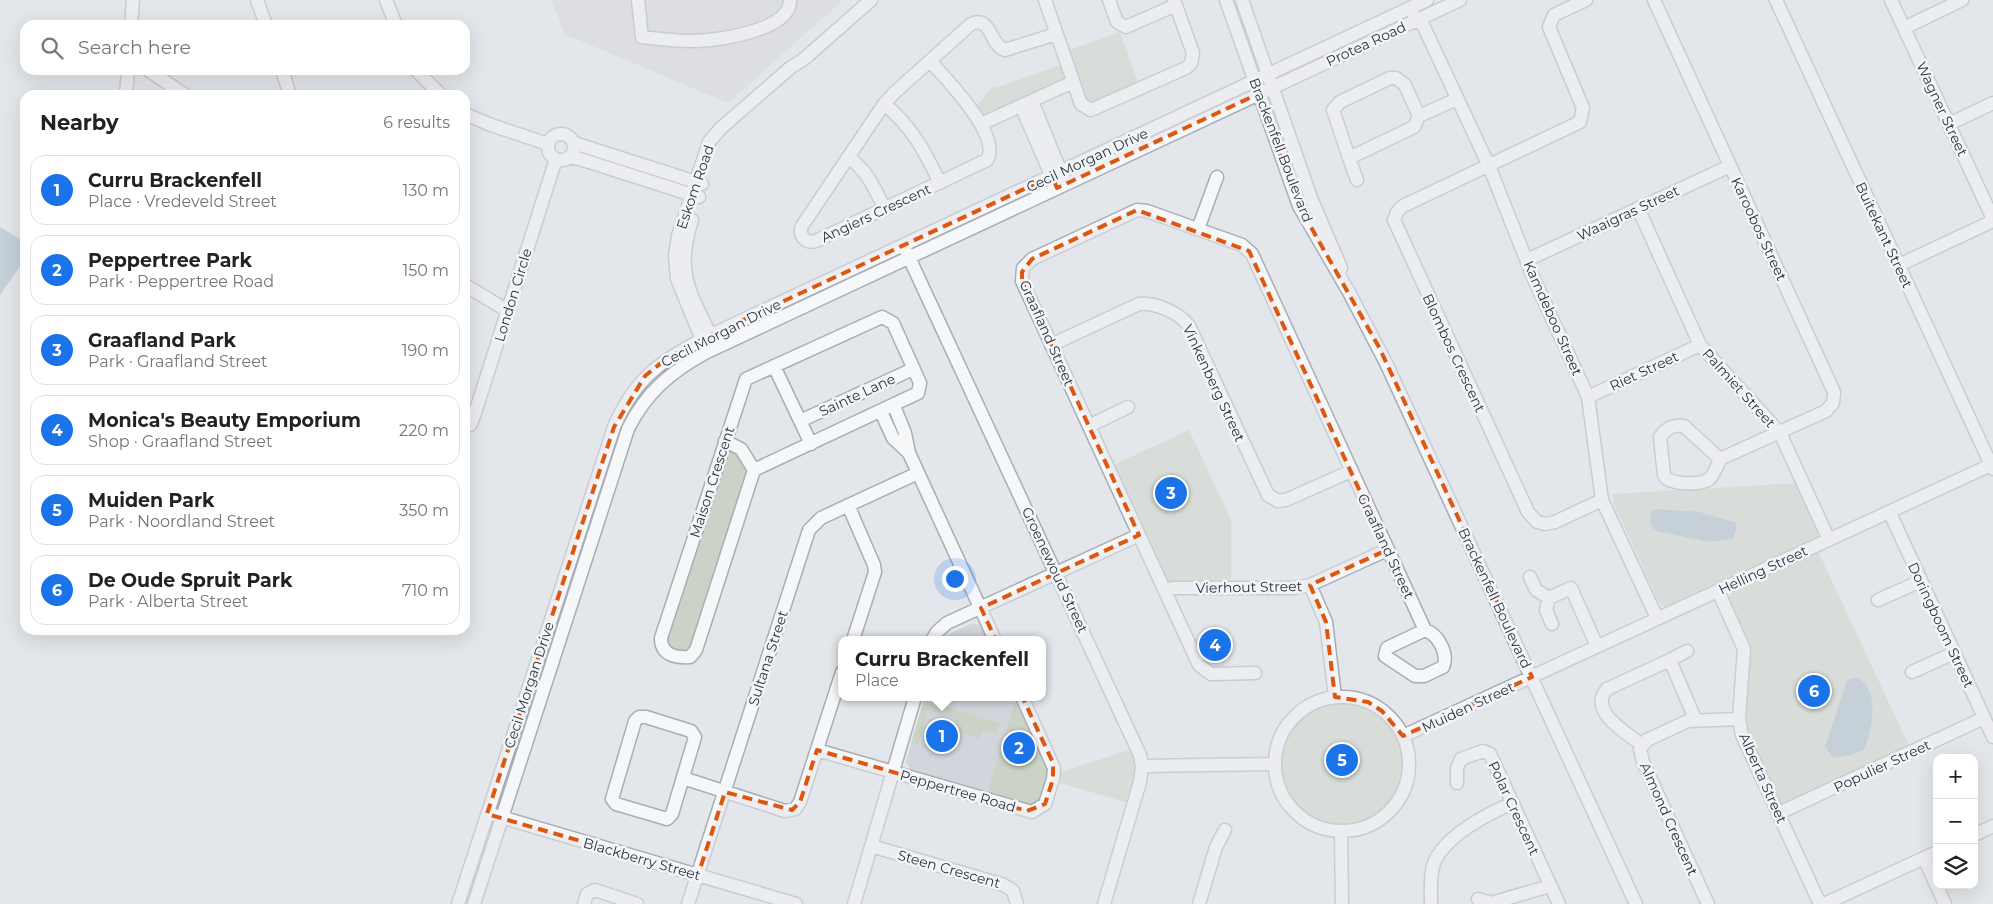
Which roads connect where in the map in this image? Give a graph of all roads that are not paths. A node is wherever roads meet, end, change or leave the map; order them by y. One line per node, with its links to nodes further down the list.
1 (133, 0): 19 (street)
2 (256, 0): 20 (street)
3 (386, 0): 21 (street)
4 (638, 0): 5 (street)
5 (790, 0)
6 (871, 0): 55 (street, Eskom Road)
7 (1045, 0): 24 (street)
8 (1109, 0): 17 (street)
9 (1226, 0): 32 (street, Brackenfell Boulevard)
10 (1242, 0): 30 (street, Brackenfell Boulevard)
11 (1460, 0): 22 (street, Protea Road)
12 (1586, 0): 50 (street)
13 (1654, 0): 51 (street, Karoobos Street)
14 (1776, 0): 66 (street, Buitekant Street)
15 (1891, 0): 23 (street, Wagner Street)
16 (1962, 0): 23 (street)
17 (1175, 2): 31 (street)
18 (1419, 4): 22 (street, Kamdeboo Street); 30 (street, Protea Road)
19 (131, 20)
20 (264, 20)
21 (394, 20)
22 (1422, 21): 30 (street, Protea Road); 37 (street, Kamdeboo Street)
23 (1904, 28): 44 (street, Wagner Street)
24 (1056, 34): 25 (street, Angiers Crescent); 31 (street)
25 (930, 61): 40 (street, Angiers Crescent); 43 (street, Angiers Crescent)
26 (128, 75): 33 (street)
27 (155, 75): 34 (street)
28 (284, 75): 35 (street)
29 (421, 75): 36 (street)
30 (1270, 81): 32 (street); 68 (street, Brackenfell Boulevard)
31 (1073, 82): 38 (street)
32 (1256, 88): 52 (street, Cecil Morgan Drive); 57 (street, Cecil Morgan Drive); 68 (street, Brackenfell Boulevard)
33 (126, 90)
34 (178, 90)
35 (288, 90)
36 (436, 90)
37 (1457, 99): 42 (street); 50 (street, Kamdeboo Street)
38 (1026, 103): 43 (street); 52 (street)
39 (1993, 103): 44 (street)
40 (884, 104): 47 (street, Angiers Crescent); 56 (street)
41 (470, 116): 46 (street)
42 (1419, 116): 49 (street); 49 (street)
43 (981, 124): 56 (street, Angiers Crescent)
44 (1949, 124): 61 (street, Wagner Street)
45 (574, 143): 46 (street); 48 (street); 55 (street)
46 (548, 144): 48 (street)
47 (848, 157): 60 (street); 60 (street, Angiers Crescent)
48 (563, 158): 58 (street); 69 (street, London Circle)
49 (1349, 158): 54 (street)
50 (1489, 166): 65 (street, Kamdeboo Street); 92 (street, Blombos Crescent)
51 (1730, 166): 59 (street, Waaigras Street); 83 (street, Karoobos Street)
52 (1056, 174): 57 (street); 63 (street, Cecil Morgan Drive)
53 (1217, 177): 62 (street)
54 (1357, 180)
55 (699, 182): 58 (street, Eskom Road)
56 (940, 183): 60 (street, Angiers Crescent)
57 (1062, 186): 64 (street, Cecil Morgan Drive)
58 (695, 196): 70 (street, Eskom Road)
59 (1638, 208): 65 (street, Waaigras Street); 72 (street, Palmiet Street)
60 (885, 209)
61 (1993, 220): 66 (street)
62 (1198, 229): 71 (street, Graafland Street); 90 (street, Graafland Street)
63 (903, 246): 64 (street, Groenewoud Street); 70 (street, Cecil Morgan Drive)
64 (909, 258): 73 (street, Cecil Morgan Drive); 98 (street, Groenewoud Street)
65 (1527, 260): 76 (street, Kamdeboo Street)
66 (1899, 266): 88 (street, Buitekant Street)
67 (470, 288): 69 (street)
68 (1350, 294): 119 (street, Brackenfell Boulevard)
69 (508, 311): 81 (street, London Circle)
70 (706, 337): 73 (street, Eskom Road); 139 (street, Cecil Morgan Drive)
71 (1051, 345): 82 (street, Graafland Street); 90 (street, Vinkenberg Street)
72 (1700, 345): 76 (street, Riet Street); 83 (street, Palmiet Street)
73 (712, 350): 140 (street, Cecil Morgan Drive)
74 (774, 366): 75 (street, Maison Crescent); 80 (street); 84 (street, Maison Crescent)
75 (913, 369): 77 (street, Maison Crescent); 80 (street, Sainte Lane)
76 (1588, 397): 92 (street, Kamdeboo Street)
77 (894, 406): 79 (street, Maison Crescent); 86 (street)
78 (1128, 407): 82 (street)
79 (881, 412): 85 (street, Maison Crescent); 86 (street)
80 (800, 421): 85 (street)
81 (470, 423)
82 (1089, 426): 95 (street, Graafland Street)
83 (1780, 433): 87 (street, Karoobos Street); 96 (street, Palmiet Street)
84 (725, 441): 89 (street); 89 (street, Maison Crescent)
85 (811, 444): 89 (street, Maison Crescent)
86 (909, 453): 91 (street)
87 (1720, 459): 87 (street)
88 (1992, 466): 94 (street, Helling Street)
89 (754, 470)
90 (1351, 471): 97 (street, Graafland Street)
91 (918, 473): 93 (street, Sultana Street); 106 (street)
92 (1602, 500): 107 (street, Kamdeboo Street)
93 (848, 505): 110 (street); 136 (street, Sultana Street)
94 (1890, 513): 96 (street, Helling Street); 100 (street, Doringboom Street)
95 (1139, 534): 98 (street); 102 (street, Graafland Street)
96 (1829, 540): 103 (street, Helling Street)
97 (1387, 550): 101 (street, Vierhout Street); 108 (street, Graafland Street)
98 (1056, 573): 106 (street); 132 (street, Groenewoud Street)
99 (1530, 577): 104 (street)
100 (1921, 581): 105 (street); 115 (street, Doringboom Street)
101 (1310, 585): 102 (street, Vierhout Street); 121 (street)
102 (1165, 591): 118 (street, Graafland Street)
103 (1718, 591): 107 (street, Helling Street); 126 (street, Alberta Street)
104 (1548, 598): 109 (street); 113 (street)
105 (1878, 600)
106 (981, 608): 111 (street); 112 (street)
107 (1657, 618): 113 (street, Helling Street)
108 (1423, 624): 108 (street, Graafland Street)
109 (1552, 624)
110 (854, 636)
111 (934, 636)
112 (994, 636)
113 (1597, 646): 119 (street, Helling Street)
114 (1687, 651): 116 (street)
115 (1954, 653): 117 (street); 124 (street, Doringboom Street)
116 (1670, 660): 125 (street); 129 (street)
117 (1912, 672)
118 (1255, 673)
119 (1532, 677): 127 (street, Muiden Street); 164 (street, Brackenfell Boulevard)
120 (838, 684): 130 (street)
121 (1335, 698): 127 (street); 131 (street)
122 (914, 701): 133 (street)
123 (1024, 701): 133 (street, Peppertree Road)
124 (1984, 718): 128 (street, Doringboom Street); 138 (street, Populier Street)
125 (1695, 719): 126 (street, Almond Crescent); 129 (street, Almond Crescent)
126 (1739, 719): 138 (street, Alberta Street)
127 (1403, 736): 143 (street)
128 (1993, 737)
129 (1642, 745): 165 (street, Almond Crescent)
130 (817, 750): 133 (street, Peppertree Road); 136 (street)
131 (1275, 764): 132 (street); 143 (street)
132 (1142, 766): 159 (street)
133 (892, 772): 145 (street)
134 (684, 778): 134 (street); 136 (street)
135 (1457, 783): 137 (street, Polar Crescent)
136 (725, 792): 148 (street, Sultana Street)
137 (1513, 803): 149 (street, Polar Crescent); 162 (street)
138 (1779, 813): 166 (street, Alberta Street)
139 (487, 814): 140 (street, Blackberry Street); 151 (street, Cecil Morgan Drive)
140 (502, 817): 148 (street, Blackberry Street); 152 (street, Cecil Morgan Drive)
141 (1993, 826): 144 (street)
142 (1225, 830): 160 (street)
143 (1341, 831): 161 (street)
144 (1978, 833)
145 (871, 846): 157 (street); 158 (street, Steen Crescent)
146 (1933, 854): 147 (street)
147 (1924, 858): 167 (street); 168 (street)
148 (698, 875): 155 (street, Sultana Street); 156 (street, Blackberry Street)
149 (1550, 886): 150 (street); 163 (street, Polar Crescent)
150 (1478, 899)
151 (458, 904)
152 (474, 904)
153 (584, 904): 154 (street)
154 (637, 904)
155 (688, 904)
156 (796, 904)
157 (854, 904)
158 (1017, 904)
159 (1104, 904)
160 (1199, 904)
161 (1342, 904)
162 (1431, 904)
163 (1559, 904)
164 (1636, 904)
165 (1708, 904)
166 (1820, 904)
167 (1824, 904)
168 (1945, 904)

